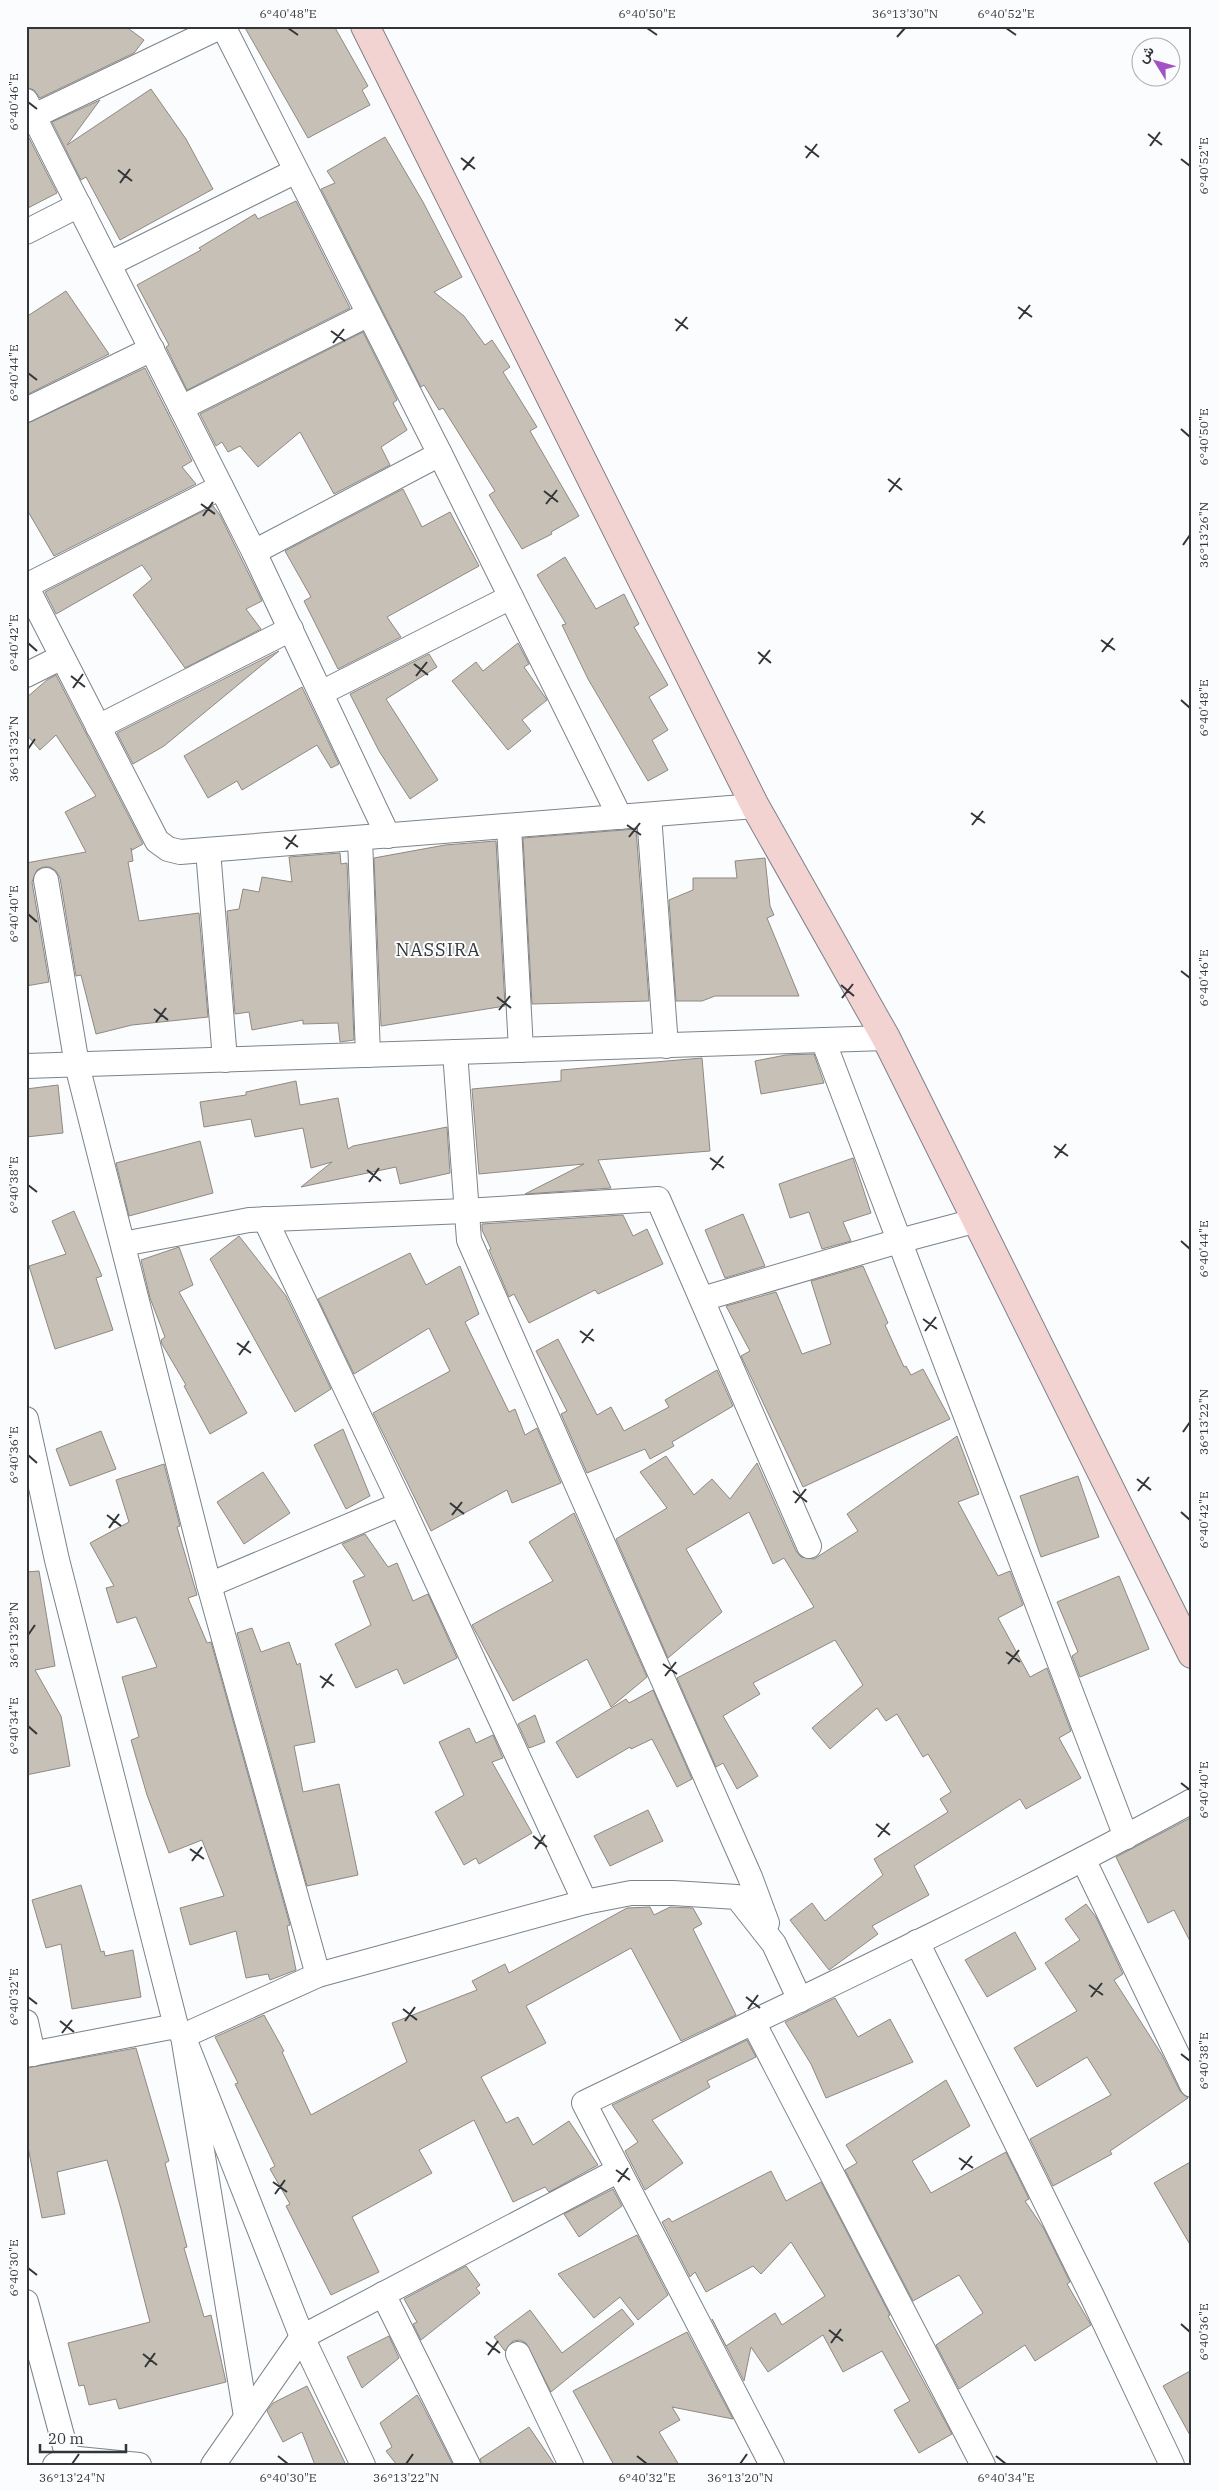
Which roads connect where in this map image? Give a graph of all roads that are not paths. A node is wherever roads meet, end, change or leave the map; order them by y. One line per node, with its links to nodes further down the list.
1 (222, 26): 3 (street); 4 (street)
2 (365, 26): 22 (main road)
3 (30, 108): 5 (street)
4 (296, 171): 7 (street); 8 (street)
5 (79, 206): 6 (street); 7 (street)
6 (26, 232)
7 (108, 264): 9 (street)
8 (369, 314): 10 (street); 12 (street)
9 (152, 349): 10 (street); 11 (street)
10 (182, 408): 13 (street)
11 (26, 410)
12 (440, 454): 14 (street); 16 (street)
13 (221, 487): 14 (street); 15 (street)
14 (254, 552): 17 (street)
15 (26, 586): 18 (street)
16 (511, 597): 20 (street); 24 (street)
17 (291, 629): 20 (street); 21 (street)
18 (62, 657): 19 (street); 21 (street)
19 (26, 674)
20 (321, 692): 26 (street)
21 (98, 727): 28 (street)
22 (755, 806): 23 (street); 30 (main road)
23 (649, 815): 24 (street); 32 (street)
24 (620, 817): 25 (street)
25 (509, 826): 26 (street); 33 (street)
26 (388, 836): 27 (street)
27 (360, 838): 28 (street); 35 (street)
28 (208, 850): 36 (street)
29 (46, 880): 37 (street)
30 (886, 1038): 31 (street); 41 (main road)
31 (822, 1040): 32 (street); 42 (street)
32 (666, 1046): 33 (street)
33 (520, 1050): 34 (street)
34 (455, 1052): 35 (street); 39 (street)
35 (368, 1056): 36 (street)
36 (225, 1060): 37 (street)
37 (77, 1065): 38 (street); 43 (street)
38 (26, 1066)
39 (465, 1211): 40 (street); 44 (street); 55 (street)
40 (265, 1219): 43 (street); 46 (street)
41 (978, 1220): 42 (street); 49 (main road)
42 (899, 1241): 44 (street); 51 (street)
43 (122, 1244): 48 (street)
44 (702, 1299): 47 (street)
45 (26, 1419): 60 (street)
46 (401, 1504): 48 (street); 53 (street)
47 (809, 1546)
48 (209, 1585): 56 (street)
49 (1192, 1654)
50 (1192, 1800): 51 (street)
51 (1126, 1837): 52 (street)
52 (1083, 1859): 54 (street); 62 (street)
53 (585, 1902): 55 (street); 56 (street)
54 (917, 1942): 57 (street); 77 (street)
55 (774, 1944): 57 (street)
56 (318, 1975): 60 (street)
57 (800, 2000): 59 (street)
58 (26, 2022): 61 (street)
59 (753, 2022): 63 (street); 76 (street)
60 (179, 2031): 61 (street); 66 (street); 68 (street)
61 (30, 2055)
62 (1192, 2085)
63 (619, 2170): 64 (street); 75 (street)
64 (383, 2294): 66 (street); 73 (street)
65 (26, 2302): 69 (street)
66 (302, 2337): 68 (street); 72 (street)
67 (518, 2354): 74 (street)
68 (246, 2416): 71 (street)
69 (61, 2461): 70 (street)
70 (140, 2465)
71 (213, 2465)
72 (363, 2465)
73 (468, 2465)
74 (571, 2465)
75 (772, 2465)
76 (983, 2465)
77 (1172, 2465)

